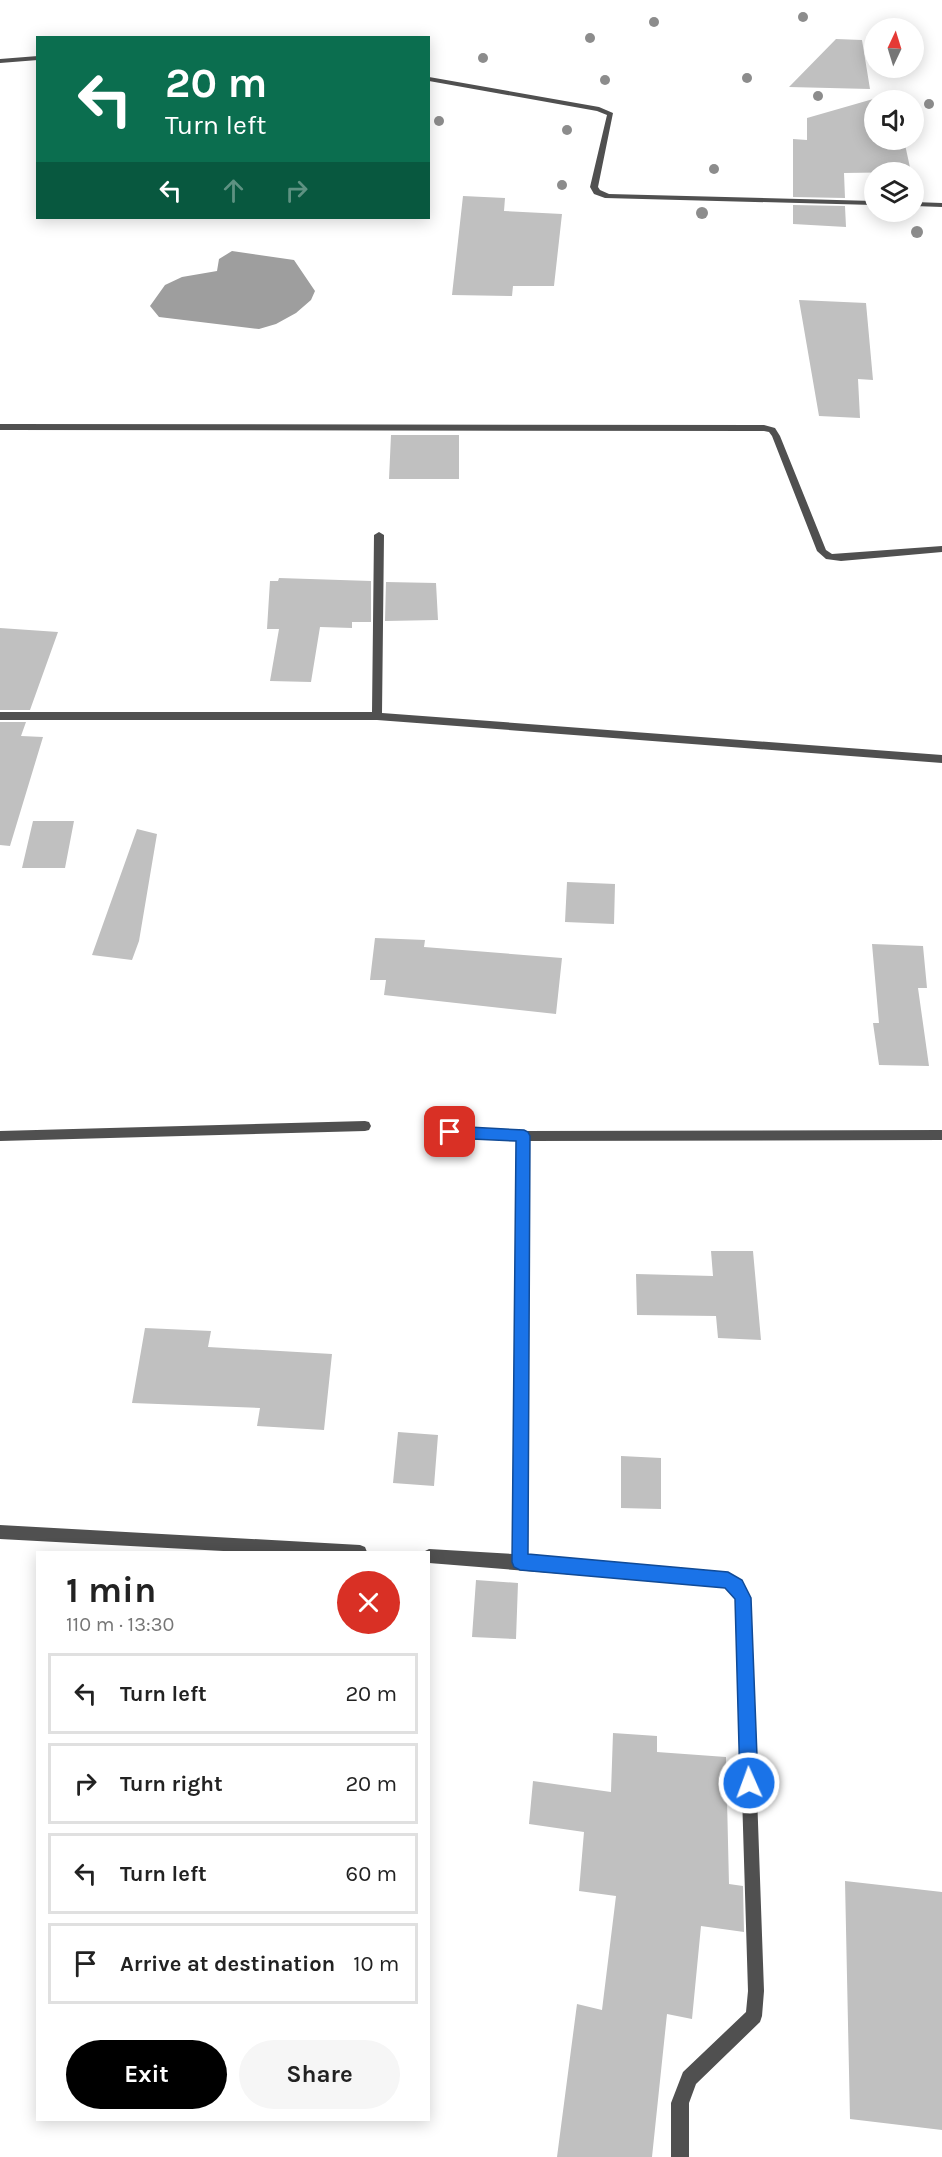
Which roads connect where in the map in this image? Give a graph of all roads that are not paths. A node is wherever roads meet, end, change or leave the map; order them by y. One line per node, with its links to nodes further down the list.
1 (36, 58): 2 (street)
2 (0, 61)
3 (430, 79): 4 (street)
4 (864, 203)
5 (924, 204): 6 (street)
6 (942, 205)
7 (0, 427): 9 (street)
8 (379, 535): 11 (street)
9 (942, 549)
10 (0, 716): 11 (street)
11 (377, 716): 12 (street)
12 (942, 759)
13 (365, 1126): 16 (street)
14 (450, 1132): 17 (street)
15 (942, 1135): 17 (street)
16 (0, 1136)
17 (524, 1136): 21 (street)
18 (0, 1532): 19 (street)
19 (342, 1551)
20 (430, 1556): 21 (street)
21 (520, 1562): 22 (street)
22 (680, 2157)

